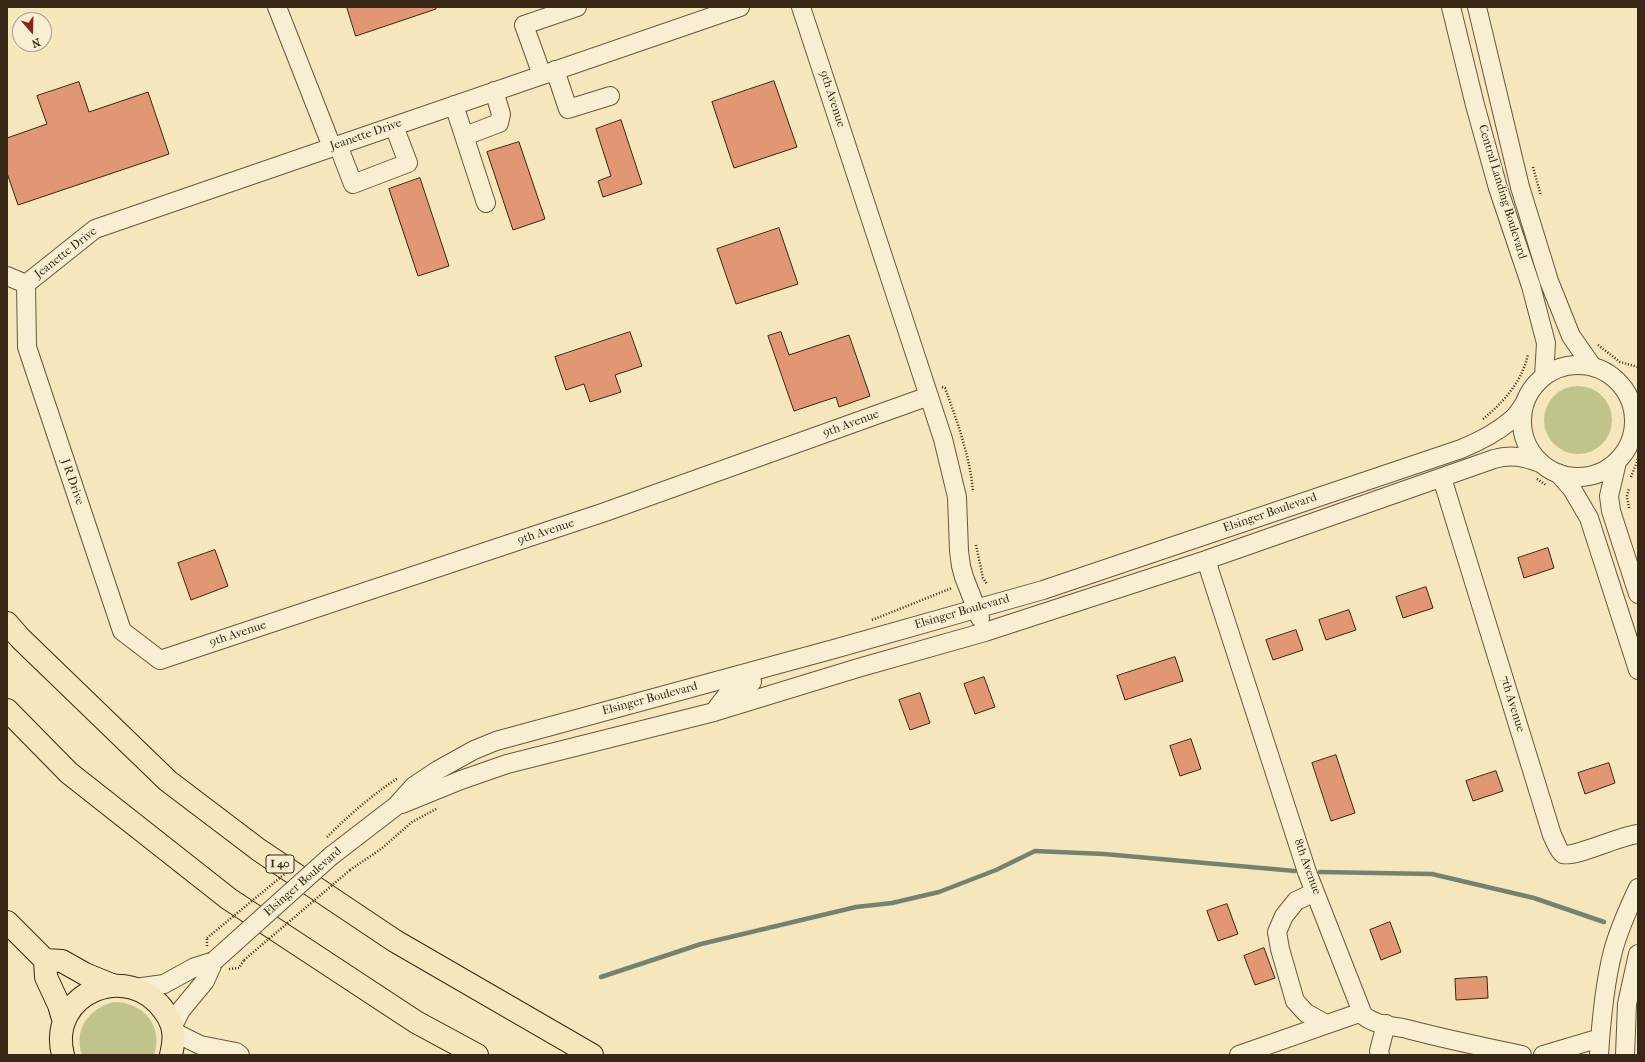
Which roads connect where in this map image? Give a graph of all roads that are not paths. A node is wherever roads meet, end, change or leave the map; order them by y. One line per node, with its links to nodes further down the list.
1 (277, 7): 14 (street)
2 (577, 7): 8 (street)
3 (740, 7): 7 (street, Jeanette Drive)
4 (802, 7): 21 (street, 9th Avenue)
5 (1451, 7): 19 (street, Central Landing Boulevard)
6 (1477, 7): 18 (street, Central Landing Boulevard)
7 (714, 11): 8 (street, Jeanette Drive)
8 (549, 73): 9 (street, Jeanette Drive); 10 (street)
9 (494, 92): 11 (street, Jeanette Drive); 13 (street)
10 (610, 96)
11 (454, 105): 12 (street, Jeanette Drive); 13 (street)
12 (394, 126): 14 (street, Jeanette Drive); 14 (street)
13 (465, 136): 15 (street)
14 (335, 146): 17 (street, Jeanette Drive)
15 (486, 203)
16 (7, 276): 17 (street, Jeanette Drive)
17 (26, 284): 34 (street, J R Drive)
18 (1592, 366): 19 (street); 20 (street)
19 (1544, 376): 22 (street)
20 (1630, 384): 23 (street)
21 (929, 396): 30 (street, 9th Avenue); 34 (street, 9th Avenue)
22 (1524, 404): 25 (street); 30 (street, Elsinger Boulevard)
23 (1635, 434): 24 (street)
24 (1617, 462): 27 (street); 29 (street)
25 (1536, 470): 26 (street, Elsinger Boulevard); 27 (street)
26 (1442, 478): 28 (street, Elsinger Boulevard); 39 (street, 7th Avenue)
27 (1555, 481): 35 (street)
28 (1206, 560): 32 (street, Elsinger Boulevard); 41 (street, 8th Avenue)
29 (1638, 594)
30 (976, 608): 32 (street, 9th Avenue); 33 (street, Elsinger Boulevard)
31 (7, 623): 59 (main road, I 40)
32 (985, 632): 37 (street, Elsinger Boulevard)
33 (834, 649): 37 (street); 38 (street, Elsinger Boulevard)
34 (160, 660)
35 (1638, 670)
36 (7, 710): 58 (main road)
37 (714, 712): 38 (street, Elsinger Boulevard)
38 (396, 806): 45 (street, Elsinger Boulevard, bridge)
39 (1638, 834)
40 (1638, 888): 53 (street)
41 (1315, 892): 48 (street, 8th Avenue); 50 (street)
42 (7, 922): 44 (main road)
43 (1638, 954): 64 (street)
44 (45, 960): 46 (main road); 49 (main road)
45 (214, 962): 47 (street, Elsinger Boulevard); 52 (street, Elsinger Boulevard)
46 (112, 985): 47 (main road); 49 (main road)
47 (135, 988): 52 (main road)
48 (1362, 1012): 50 (street); 51 (street)
49 (64, 1022): 55 (main road)
50 (1326, 1024): 60 (street)
51 (1386, 1024): 54 (street); 61 (street)
52 (173, 1029): 56 (main road); 57 (street)
53 (1600, 1046): 63 (street)
54 (1457, 1049): 62 (street)
55 (62, 1053)
56 (171, 1055)
57 (240, 1055)
58 (477, 1055)
59 (592, 1055)
60 (1239, 1055)
61 (1380, 1055)
62 (1522, 1055)
63 (1543, 1055)
64 (1625, 1055)

